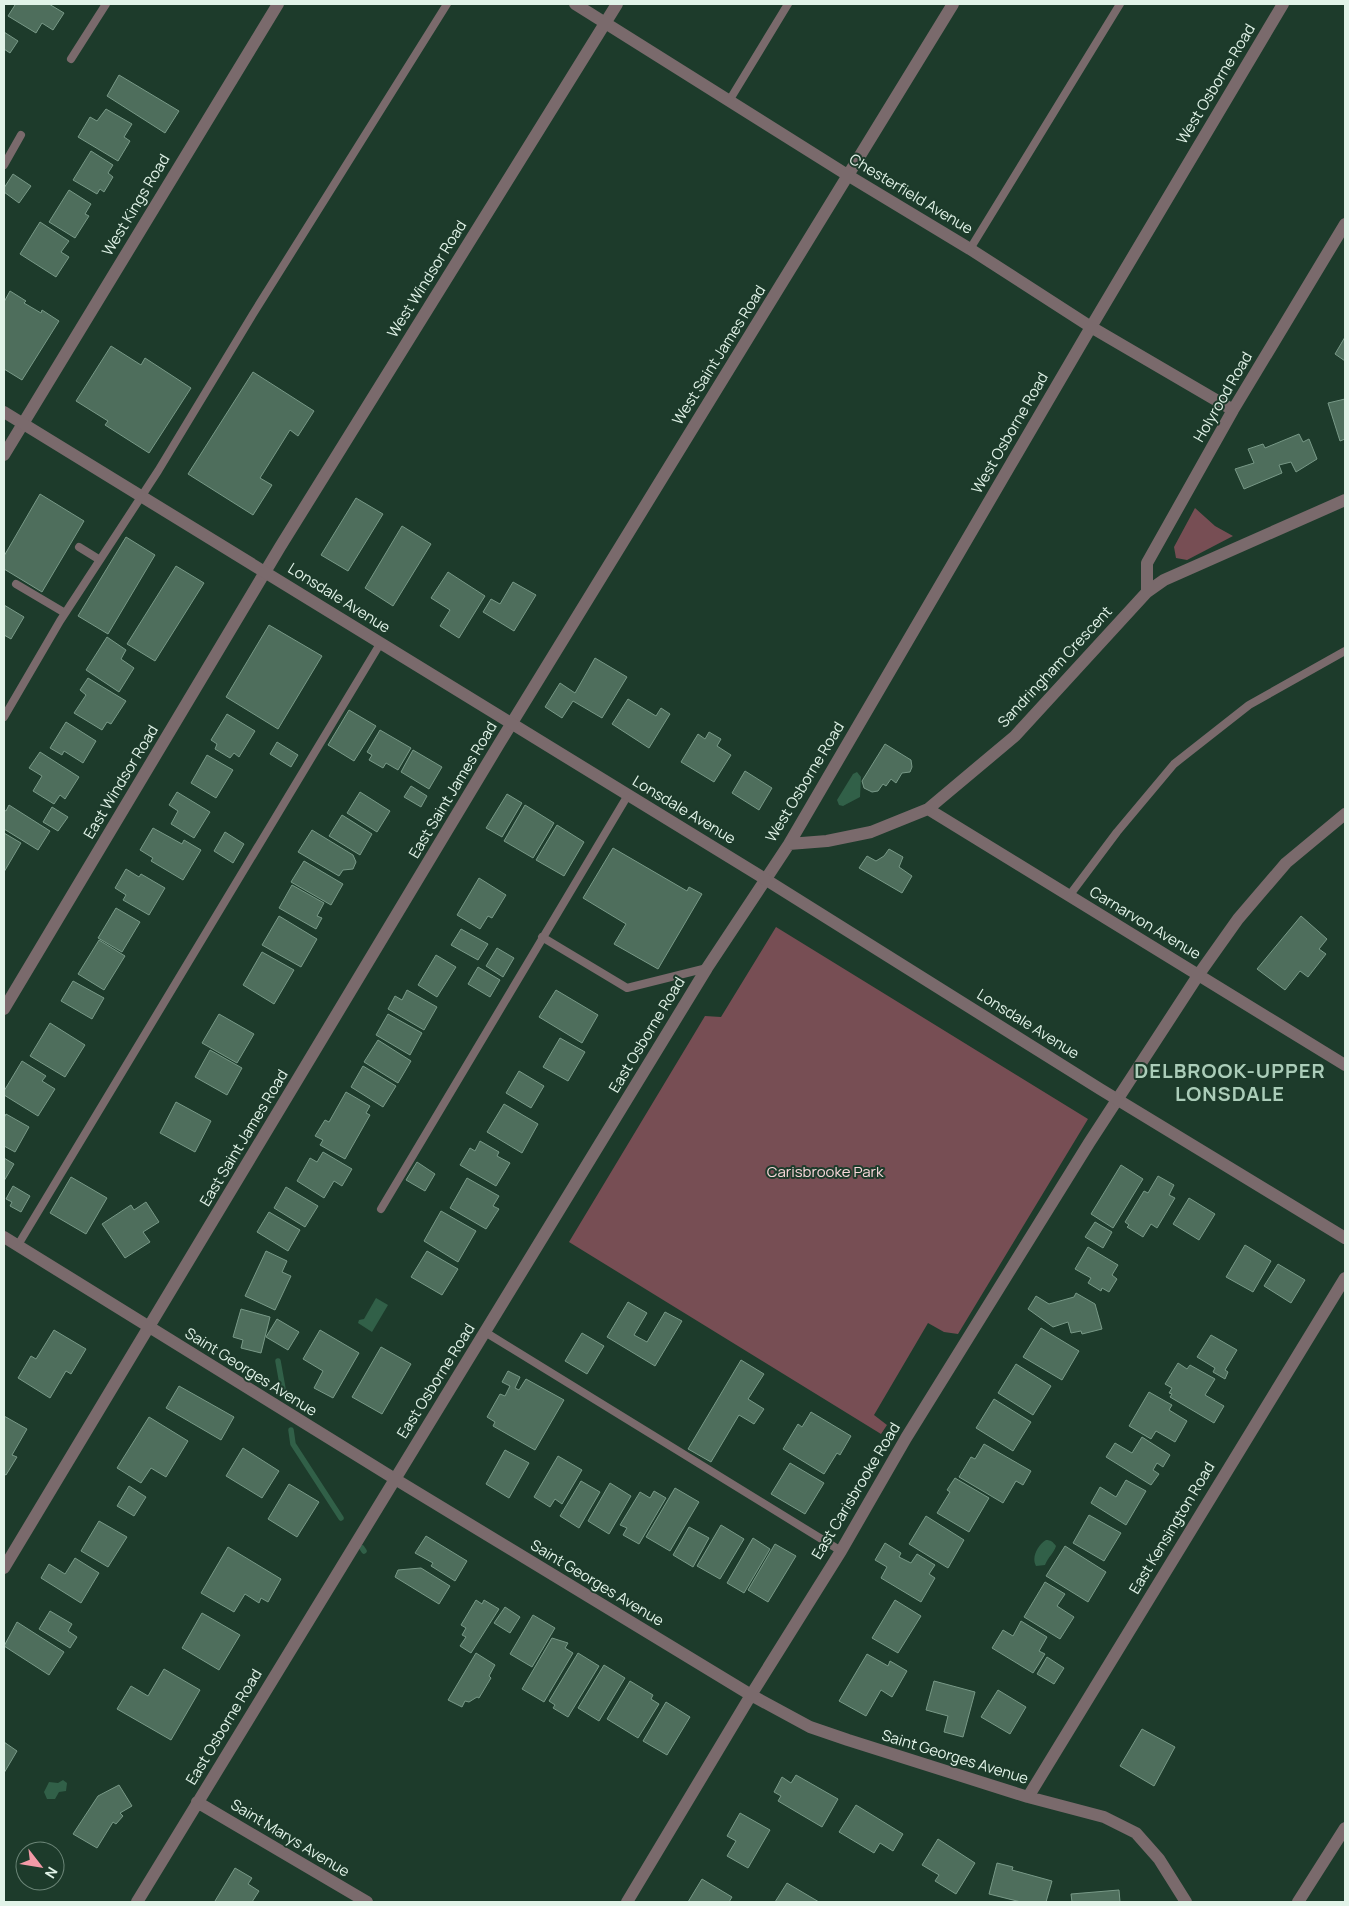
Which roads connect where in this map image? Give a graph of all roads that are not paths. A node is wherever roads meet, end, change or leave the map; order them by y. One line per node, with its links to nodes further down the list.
1 (106, 4): 11 (lane)
2 (278, 4): 21 (street, West Kings Road)
3 (447, 4): 23 (lane)
4 (575, 4): 10 (street, Chesterfield Avenue)
5 (617, 4): 10 (street, West Windsor Road)
6 (788, 4): 12 (lane)
7 (954, 4): 15 (street, West Saint James Road)
8 (1120, 4): 17 (lane)
9 (1283, 4): 18 (street, West Osborne Road)
10 (605, 23): 12 (street, Chesterfield Avenue); 27 (street, West Windsor Road)
11 (71, 59)
12 (729, 101): 15 (street, Chesterfield Avenue)
13 (21, 135): 14 (lane)
14 (4, 165)
15 (849, 176): 17 (street, Chesterfield Avenue); 34 (street, West Saint James Road)
16 (1345, 224): 19 (street, Holyrood Road)
17 (970, 249): 18 (street, Chesterfield Avenue)
18 (1091, 327): 19 (street, Chesterfield Avenue); 38 (street, West Osborne Road)
19 (1233, 410): 29 (street, Holyrood Road)
20 (4, 412): 21 (street, Lonsdale Avenue)
21 (23, 424): 22 (street, West Kings Road); 23 (street, Lonsdale Avenue)
22 (4, 455)
23 (142, 496): 26 (lane); 27 (street, Lonsdale Avenue)
24 (1345, 500): 29 (street, Sandringham Crescent)
25 (79, 547): 26 (lane)
26 (100, 560): 30 (lane)
27 (266, 572): 31 (street, Lonsdale Avenue); 44 (street, East Windsor Road)
28 (16, 584): 30 (lane)
29 (1147, 592): 36 (street, Sandringham Crescent)
30 (65, 613): 33 (lane)
31 (380, 644): 34 (street, Lonsdale Avenue); 50 (lane)
32 (1345, 651): 40 (lane)
33 (4, 717)
34 (512, 724): 35 (street, Lonsdale Avenue); 52 (street, East Saint James Road)
35 (628, 795): 39 (street, Lonsdale Avenue); 41 (lane)
36 (928, 809): 38 (street, Sandringham Crescent); 40 (street, Carnarvon Avenue)
37 (1345, 814): 43 (street, East Carisbrooke Road)
38 (788, 844): 39 (street, West Osborne Road)
39 (765, 879): 42 (street, East Osborne Road); 46 (street, Lonsdale Avenue)
40 (1069, 896): 43 (street, Carnarvon Avenue)
41 (542, 937): 42 (lane); 47 (lane)
42 (707, 968): 53 (street, East Osborne Road)
43 (1199, 974): 45 (street, Carnarvon Avenue); 46 (street, East Carisbrooke Road)
44 (4, 1008)
45 (1345, 1065)
46 (1118, 1100): 49 (street, Lonsdale Avenue); 55 (street, East Carisbrooke Road)
47 (381, 1209)
48 (4, 1237): 50 (street, Saint Georges Avenue)
49 (1345, 1238)
50 (18, 1245): 52 (street, Saint Georges Avenue)
51 (1345, 1278): 58 (street, East Kensington Road)
52 (149, 1328): 54 (street, Saint Georges Avenue); 56 (street, East Saint James Road)
53 (485, 1332): 54 (street, East Osborne Road); 55 (lane)
54 (395, 1479): 57 (street, Saint Georges Avenue); 59 (street, East Osborne Road)
55 (841, 1551): 57 (street, East Carisbrooke Road)
56 (4, 1568)
57 (751, 1695): 58 (street, Saint Georges Avenue); 63 (street, East Carisbrooke Road)
58 (1028, 1797): 64 (street, Saint Georges Avenue)
59 (197, 1802): 61 (street, East Osborne Road); 62 (street, Saint Marys Avenue)
60 (1345, 1828): 65 (street)
61 (137, 1902)
62 (366, 1902)
63 (627, 1902)
64 (1186, 1902)
65 (1298, 1902)

